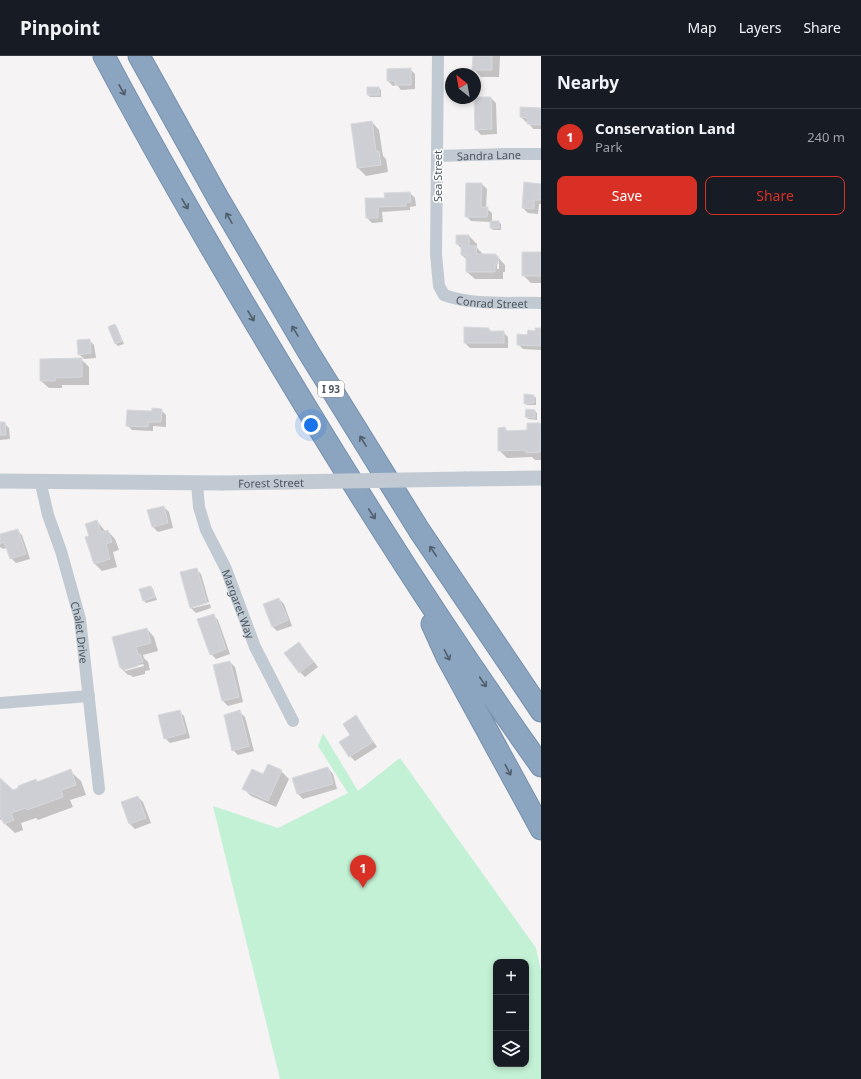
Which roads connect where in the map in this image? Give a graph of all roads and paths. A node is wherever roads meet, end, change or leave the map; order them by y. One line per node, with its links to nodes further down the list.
1 (104, 56): 12 (highway, I 93, one-way to 12)
2 (139, 56): 13 (highway, I 93, one-way to 2)
3 (438, 56): 5 (street, Sea Street)
4 (541, 154): 5 (street, Sandra Lane)
5 (437, 156): 6 (street, Sea Street)
6 (444, 295): 7 (street, Conrad Street)
7 (541, 303)
8 (541, 478): 11 (street, Forest Street, bridge)
9 (40, 480): 10 (street, Forest Street); 11 (street, Forest Street); 15 (street, Chalet Drive)
10 (0, 481)
11 (197, 483): 18 (street, Margaret Way)
12 (400, 556): 19 (highway, I 93, one-way to 19); 21 (highway, one-way to 21)
13 (446, 569): 14 (highway); 17 (highway, I 93)
14 (541, 685)
15 (89, 696): 16 (street); 20 (street, Chalet Drive)
16 (0, 703)
17 (541, 711)
18 (293, 721)
19 (541, 766)
20 (99, 789)
21 (541, 829)

